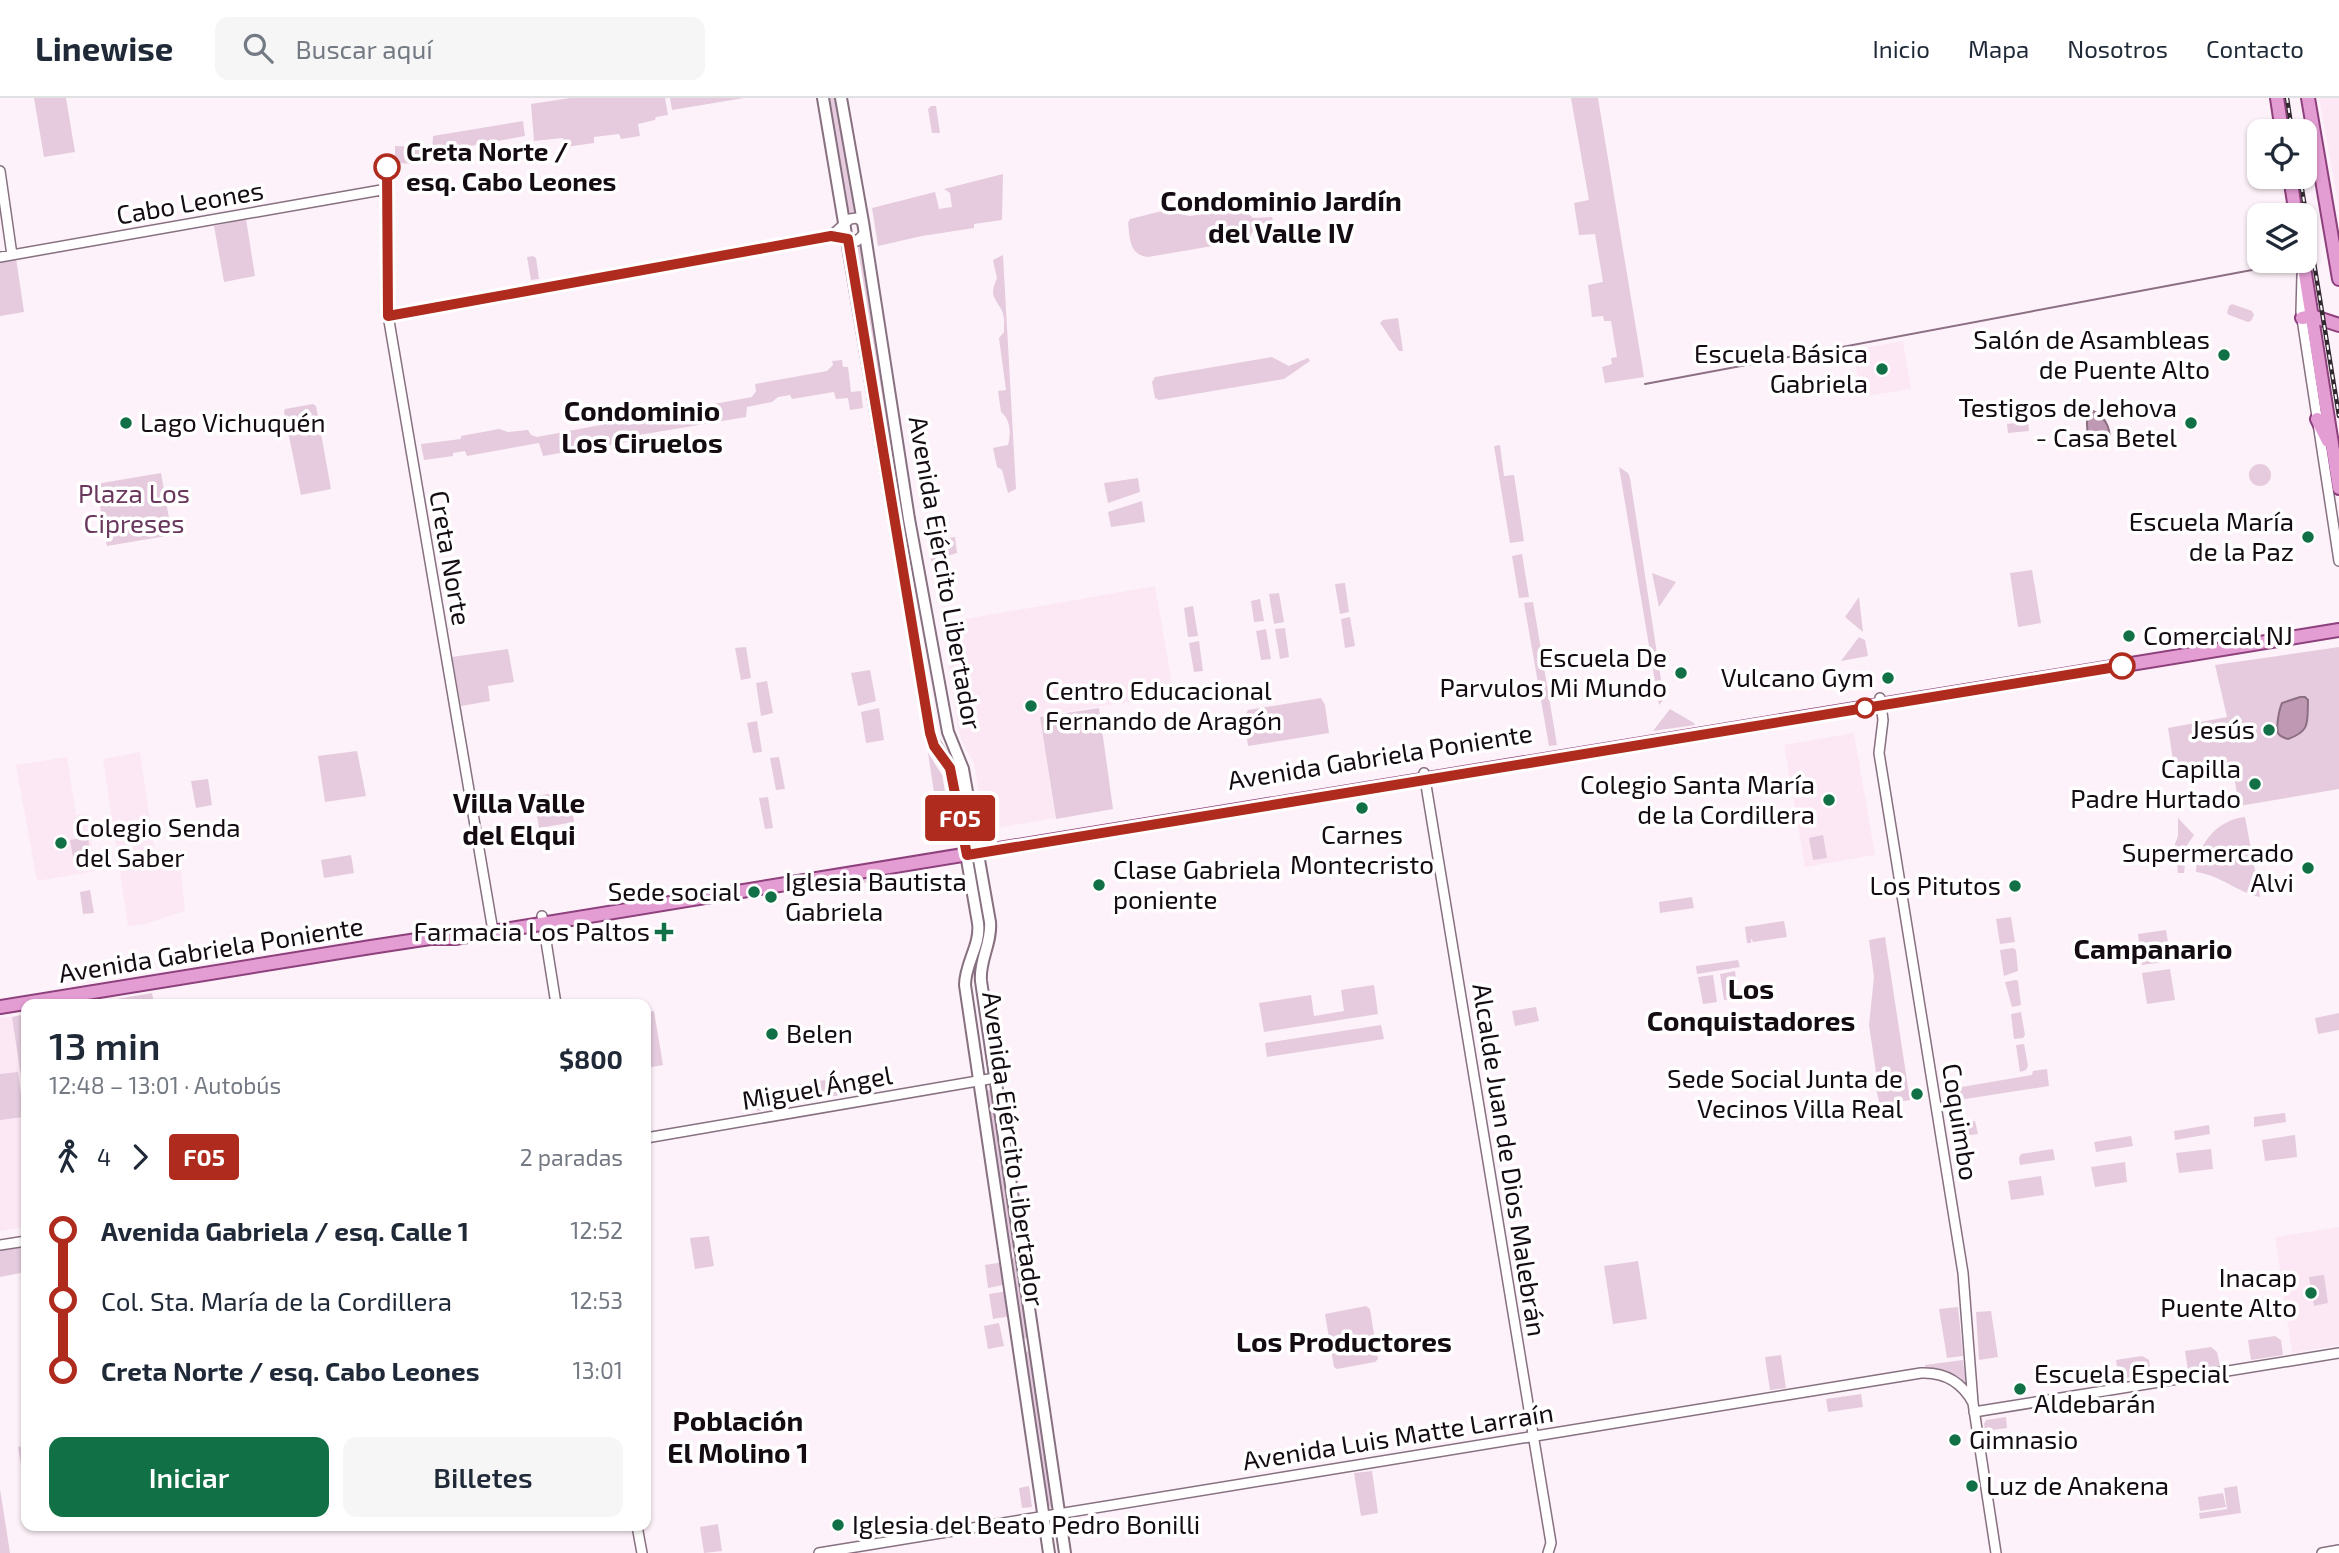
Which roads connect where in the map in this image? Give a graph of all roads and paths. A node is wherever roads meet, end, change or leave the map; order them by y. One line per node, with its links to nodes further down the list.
1 (823, 98): 9 (main road, Avenida Ejército Libertador)
2 (841, 98): 8 (main road, Avenida Ejército Libertador)
3 (2277, 98): 5 (main road)
4 (2308, 98): 16 (main road)
5 (2281, 119)
6 (0, 171): 13 (street)
7 (387, 190): 13 (street, Cabo Leones); 17 (street, Creta Norte)
8 (863, 222): 9 (street); 10 (main road, Avenida Ejército Libertador)
9 (846, 224): 11 (street); 12 (main road, Avenida Ejército Libertador)
10 (864, 234): 12 (street); 25 (main road, Avenida Ejército Libertador)
11 (831, 236): 12 (street); 17 (street)
12 (848, 239): 23 (main road, Avenida Ejército Libertador)
13 (12, 255): 14 (street, Cabo Leones)
14 (0, 257)
15 (2304, 273): 18 (main road)
16 (2339, 279)
17 (388, 316): 36 (street, Creta Norte)
18 (2307, 317): 19 (main road); 20 (street); 21 (main road)
19 (2339, 326)
20 (2318, 419): 21 (main road); 24 (street)
21 (2333, 450): 22 (main road)
22 (2339, 488)
23 (901, 558): 25 (main road); 29 (main road, Avenida Ejército Libertador)
24 (2339, 561)
25 (918, 571): 28 (main road, Avenida Ejército Libertador)
26 (2339, 623): 32 (main road, Avenida Gabriela Poniente)
27 (2339, 630): 31 (main road, Avenida Gabriela Poniente)
28 (931, 632): 29 (main road); 34 (main road, Avenida Ejército Libertador)
29 (914, 634): 34 (main road, Avenida Ejército Libertador)
30 (2339, 639): 31 (main road)
31 (2246, 646): 32 (main road, Avenida Gabriela Poniente)
32 (1881, 702): 33 (main road, Avenida Gabriela Poniente); 49 (street, Coquimbo)
33 (1425, 776): 34 (main road, Avenida Gabriela Poniente); 50 (street, Alcalde Juan de Dios Malebrán)
34 (971, 850): 35 (main road, Avenida Gabriela Poniente); 41 (main road, Avenida Ejército Libertador); 42 (main road, Avenida Ejército Libertador)
35 (542, 920): 36 (main road, Avenida Gabriela Poniente); 38 (street)
36 (492, 928): 37 (main road, Avenida Gabriela Poniente)
37 (50, 999)
38 (555, 999)
39 (21, 1004): 40 (main road, Avenida Gabriela Poniente)
40 (0, 1007)
41 (988, 1026): 42 (main road); 43 (main road, Avenida Ejército Libertador)
42 (972, 1028): 44 (main road, Avenida Ejército Libertador)
43 (995, 1078): 44 (street, Miguel Ángel); 51 (main road, Avenida Ejército Libertador)
44 (980, 1081): 45 (street, Miguel Ángel); 52 (main road, Avenida Ejército Libertador)
45 (651, 1137)
46 (21, 1242): 47 (street)
47 (0, 1245)
48 (2339, 1353): 49 (street)
49 (1973, 1408): 50 (street, Avenida Luis Matte Larraín); 60 (street, Coquimbo)
50 (1533, 1436): 51 (street, Avenida Luis Matte Larraín); 59 (street, Alcalde Juan de Dios Malebrán)
51 (1060, 1513): 52 (street, Avenida Luis Matte Larraín); 58 (main road, Avenida Ejército Libertador)
52 (1044, 1516): 56 (street, Avenida Luis Matte Larraín); 57 (main road, Avenida Ejército Libertador)
53 (638, 1531): 55 (street)
54 (2339, 1550): 61 (street)
55 (642, 1553)
56 (818, 1553)
57 (1049, 1553)
58 (1065, 1553)
59 (1548, 1553)
60 (1996, 1553)
61 (2322, 1553)

